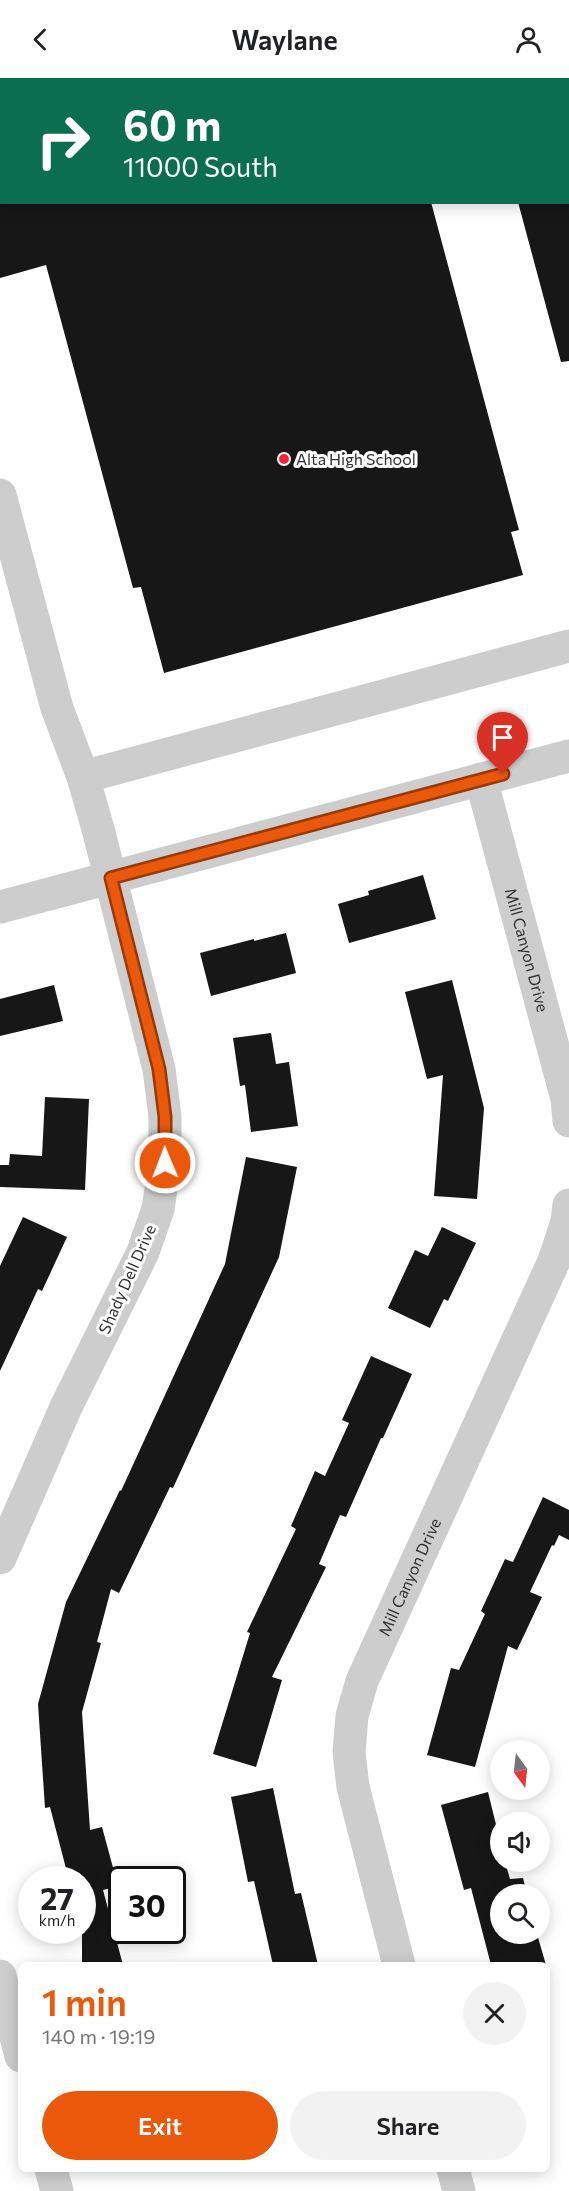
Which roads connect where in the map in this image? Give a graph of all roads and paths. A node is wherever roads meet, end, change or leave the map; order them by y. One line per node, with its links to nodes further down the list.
1 (0, 495): 4 (street, Shady Dell Drive)
2 (569, 646): 4 (street)
3 (569, 756): 5 (street)
4 (83, 777): 6 (street, Shady Dell Drive)
5 (481, 779): 6 (street); 8 (street, Mill Canyon Drive)
6 (111, 878): 7 (street); 11 (street, Shady Dell Drive)
7 (0, 907)
8 (569, 1121)
9 (569, 1205): 10 (street, Mill Canyon Drive)
10 (562, 1263): 12 (street, Mill Canyon Drive)
11 (0, 1558)
12 (398, 1962)
13 (0, 1976): 14 (street)
14 (18, 2045)
15 (52, 2172): 17 (street)
16 (454, 2172): 18 (street)
17 (57, 2191)
18 (459, 2191)

